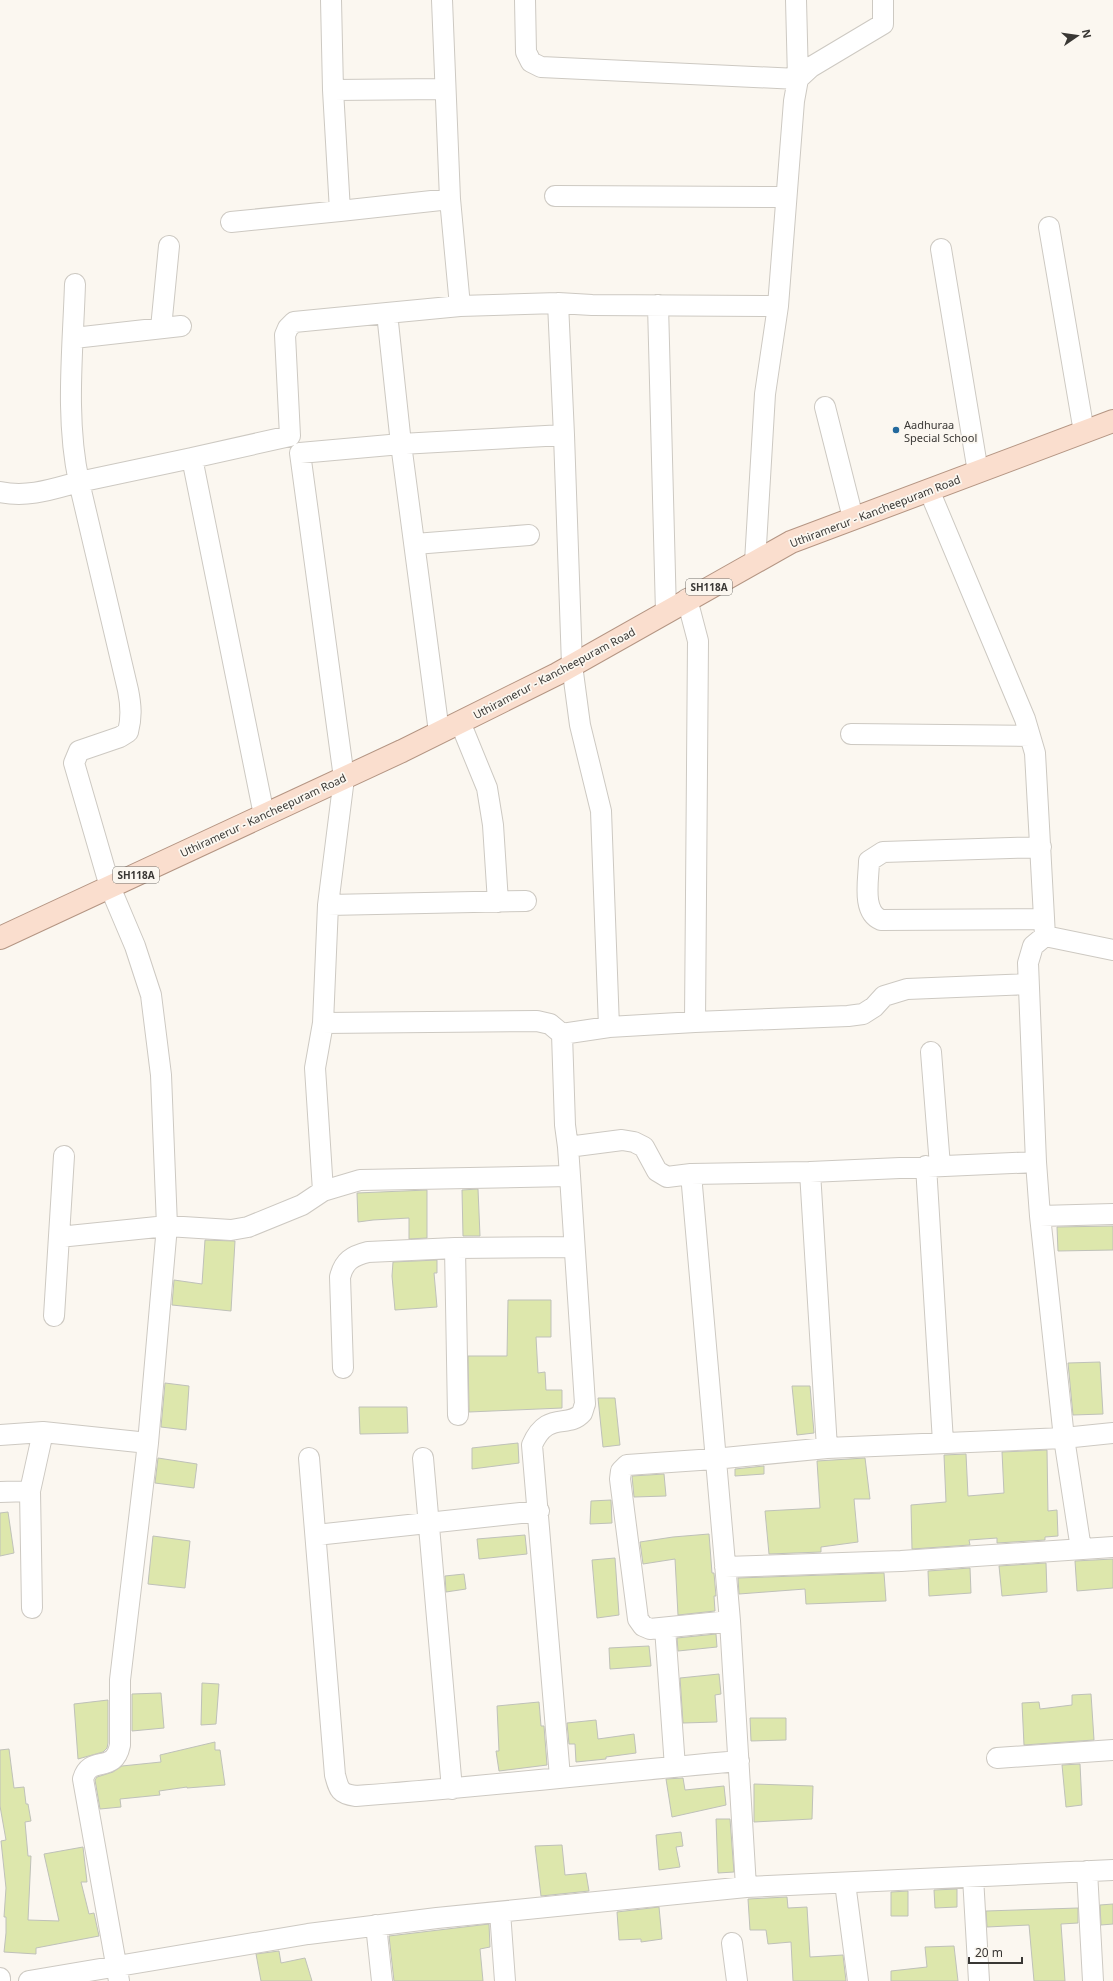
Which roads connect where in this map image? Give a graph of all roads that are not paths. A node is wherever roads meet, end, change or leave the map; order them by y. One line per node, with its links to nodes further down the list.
1 (331, 0): 8 (street)
2 (442, 0): 7 (street)
3 (525, 0): 6 (street)
4 (796, 0): 6 (street)
5 (883, 0): 6 (street)
6 (798, 79): 10 (street)
7 (445, 89): 8 (street); 11 (street)
8 (333, 90): 12 (street)
9 (555, 196): 10 (street)
10 (786, 197): 21 (street)
11 (450, 199): 12 (street); 19 (street)
12 (340, 211): 13 (street)
13 (231, 222)
14 (1049, 227): 28 (street)
15 (169, 246): 24 (street)
16 (941, 249): 34 (street)
17 (75, 284): 25 (street)
18 (558, 303): 19 (street); 20 (street); 29 (street)
19 (460, 306): 22 (street)
20 (658, 306): 21 (street); 43 (street)
21 (778, 306): 41 (street)
22 (387, 313): 30 (street); 31 (street)
23 (181, 326): 24 (street)
24 (161, 328): 25 (street)
25 (74, 338): 35 (street)
26 (825, 407): 38 (street)
27 (1113, 421): 28 (main road, Uthiramerur - Kancheepuram Road / SH118A)
28 (1084, 432): 34 (main road, Uthiramerur - Kancheepuram Road / SH118A)
29 (564, 434): 31 (street); 44 (street)
30 (290, 436): 32 (street); 33 (street)
31 (401, 444): 32 (street); 40 (street)
32 (300, 453): 49 (street)
33 (192, 458): 35 (street); 50 (street)
34 (978, 472): 36 (main road, Uthiramerur - Kancheepuram Road / SH118A)
35 (79, 482): 37 (street); 52 (street)
36 (929, 490): 38 (main road, Uthiramerur - Kancheepuram Road / SH118A); 48 (street)
37 (0, 492)
38 (853, 518): 41 (main road, Uthiramerur - Kancheepuram Road / SH118A)
39 (529, 535): 40 (street)
40 (415, 544): 46 (street)
41 (755, 562): 42 (main road, Uthiramerur - Kancheepuram Road / SH118A)
42 (687, 599): 43 (main road, Uthiramerur - Kancheepuram Road / SH118A); 60 (street)
43 (666, 613): 44 (main road, Uthiramerur - Kancheepuram Road / SH118A)
44 (572, 665): 45 (main road, Uthiramerur - Kancheepuram Road / SH118A); 62 (street)
45 (460, 722): 46 (main road, Uthiramerur - Kancheepuram Road / SH118A); 54 (street)
46 (439, 732): 49 (main road, Uthiramerur - Kancheepuram Road / SH118A)
47 (851, 734): 48 (street)
48 (1030, 736): 51 (street)
49 (344, 778): 50 (main road, Uthiramerur - Kancheepuram Road / SH118A); 55 (street)
50 (268, 813): 52 (main road, Uthiramerur - Kancheepuram Road / SH118A)
51 (1041, 847): 56 (street); 56 (street)
52 (110, 887): 57 (main road, Uthiramerur - Kancheepuram Road / SH118A); 75 (street)
53 (526, 901): 54 (street)
54 (498, 902): 55 (street)
55 (328, 905): 61 (street)
56 (1044, 927): 58 (street); 59 (street)
57 (2, 932)
58 (1113, 950)
59 (1028, 984): 60 (street); 67 (street)
60 (695, 1022): 62 (street)
61 (323, 1023): 63 (street); 72 (street)
62 (609, 1027): 63 (street)
63 (562, 1034): 65 (street)
64 (931, 1052): 68 (street)
65 (568, 1146): 70 (street); 71 (street)
66 (64, 1156): 76 (street)
67 (1036, 1162): 68 (street); 74 (street)
68 (933, 1166): 69 (street); 86 (street)
69 (810, 1172): 70 (street); 88 (street)
70 (690, 1174): 91 (street)
71 (570, 1176): 72 (street); 77 (street)
72 (323, 1191): 75 (street)
73 (1113, 1214): 74 (street)
74 (1040, 1216): 85 (street)
75 (167, 1226): 76 (street); 87 (street)
76 (59, 1237): 79 (street)
77 (574, 1247): 78 (street); 94 (street)
78 (454, 1248): 80 (street); 81 (street)
79 (54, 1316)
80 (343, 1368)
81 (458, 1416)
82 (43, 1432): 84 (street); 87 (street); 92 (street)
83 (1113, 1433): 85 (street)
84 (0, 1435)
85 (1064, 1438): 86 (street); 98 (street)
86 (943, 1442): 88 (street)
87 (148, 1443): 117 (street)
88 (827, 1448): 91 (street)
89 (309, 1458): 96 (street)
90 (423, 1458): 95 (street)
91 (714, 1459): 99 (street); 102 (street)
92 (30, 1490): 93 (street); 100 (street)
93 (0, 1492)
94 (539, 1511): 95 (street); 107 (street)
95 (429, 1522): 96 (street); 108 (street)
96 (316, 1535): 108 (street)
97 (1113, 1547): 98 (street)
98 (1081, 1549): 99 (street)
99 (725, 1567): 101 (street)
100 (32, 1608)
101 (730, 1621): 102 (street); 105 (street)
102 (665, 1628): 106 (street)
103 (1113, 1750): 104 (street)
104 (997, 1758)
105 (739, 1761): 106 (street); 113 (street)
106 (675, 1767): 107 (street)
107 (560, 1777): 108 (street)
108 (452, 1789)
109 (1113, 1870): 110 (street)
110 (1087, 1871): 111 (street); 126 (street)
111 (973, 1877): 112 (street); 125 (street)
112 (845, 1883): 113 (street); 124 (street)
113 (746, 1888): 114 (street)
114 (500, 1912): 115 (street); 122 (street)
115 (376, 1925): 117 (street); 121 (street)
116 (732, 1943): 123 (street)
117 (117, 1973): 120 (street)
118 (0, 1978): 119 (street)
119 (0, 1981)
120 (30, 1981)
121 (382, 1981)
122 (506, 1981)
123 (737, 1981)
124 (858, 1981)
125 (979, 1981)
126 (1092, 1981)

